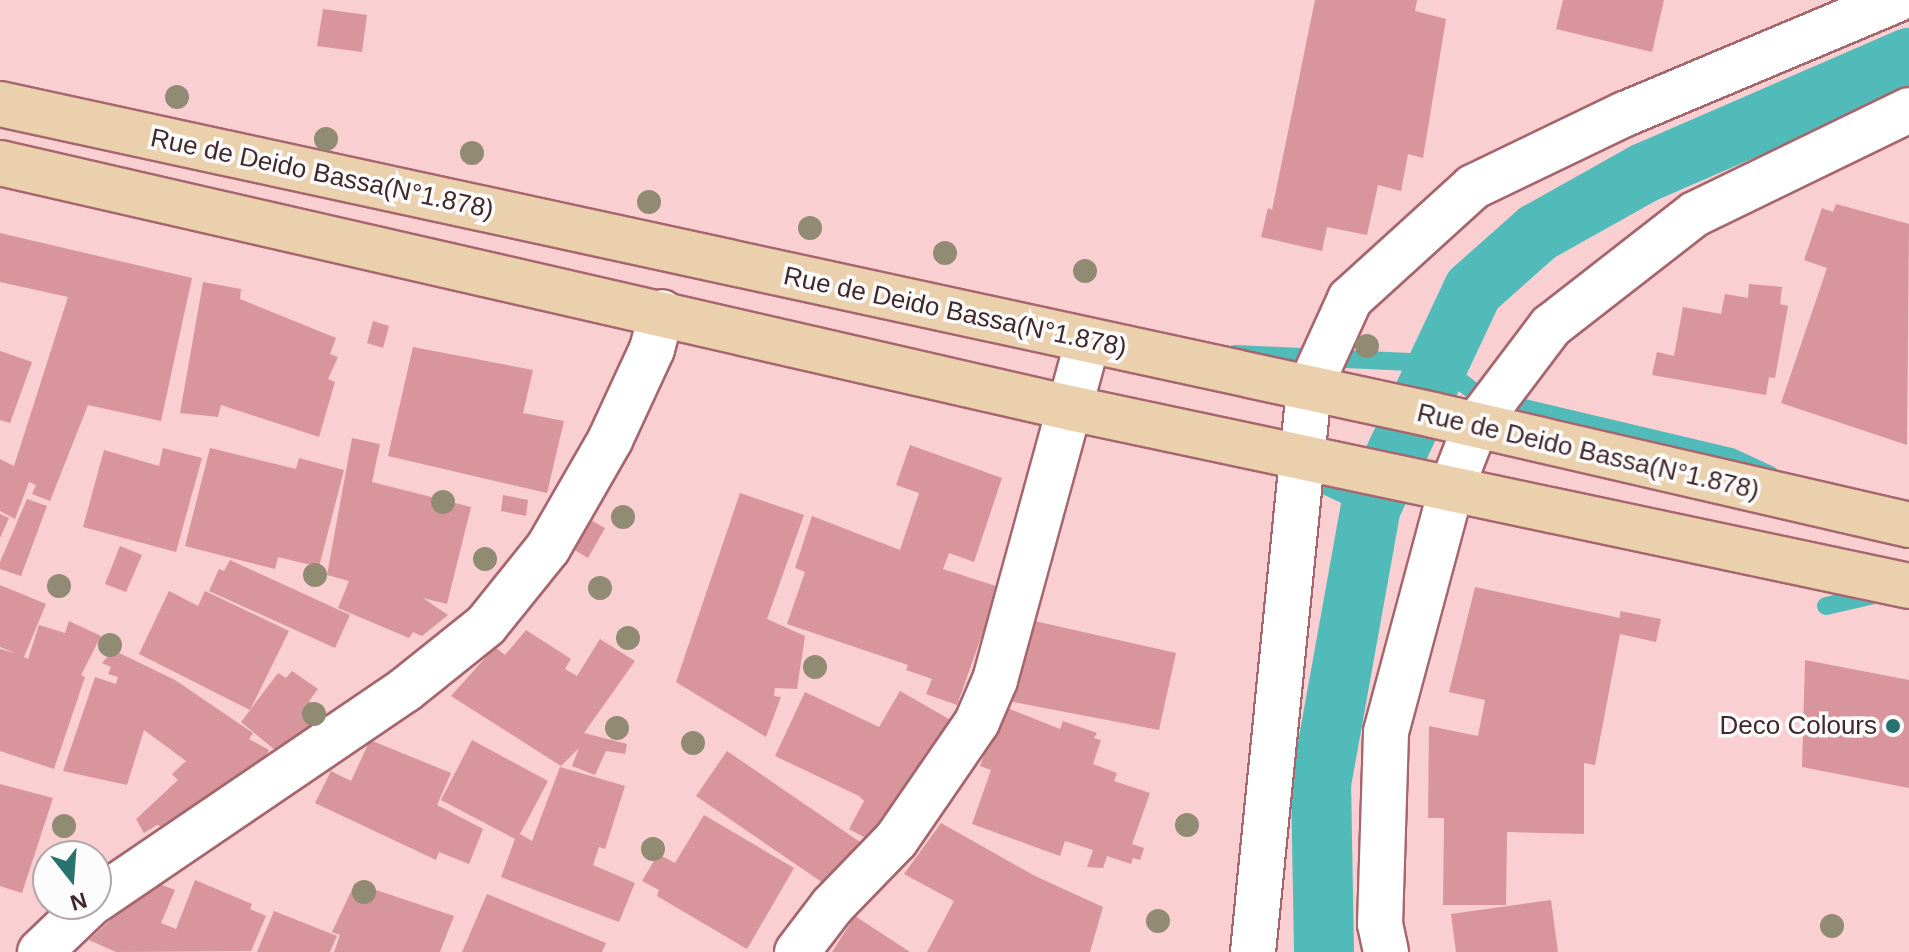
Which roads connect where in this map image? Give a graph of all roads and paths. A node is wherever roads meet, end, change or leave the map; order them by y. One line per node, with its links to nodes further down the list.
1 (1896, 0): 7 (street)
2 (0, 104): 6 (main road, Rue de Deido Bassa(N°1.878))
3 (1909, 110): 9 (street)
4 (0, 163): 5 (main road)
5 (662, 312): 8 (main road); 16 (street)
6 (1088, 341): 7 (main road, Rue de Deido Bassa(N°1.878)); 8 (street)
7 (1329, 393): 9 (main road, Rue de Deido Bassa(N°1.878)); 10 (street)
8 (1070, 408): 10 (main road); 19 (street)
9 (1476, 425): 11 (street); 12 (main road, Rue de Deido Bassa(N°1.878))
10 (1299, 456): 11 (main road); 20 (street)
11 (1438, 487): 14 (main road); 21 (street)
12 (1801, 501): 13 (main road, Rue de Deido Bassa(N°1.878)); 14 (main road)
13 (1909, 525)
14 (1791, 562): 15 (main road)
15 (1909, 586)
16 (112, 889)
17 (73, 920): 18 (street)
18 (40, 952)
19 (797, 952)
20 (1253, 952)
21 (1386, 952)

